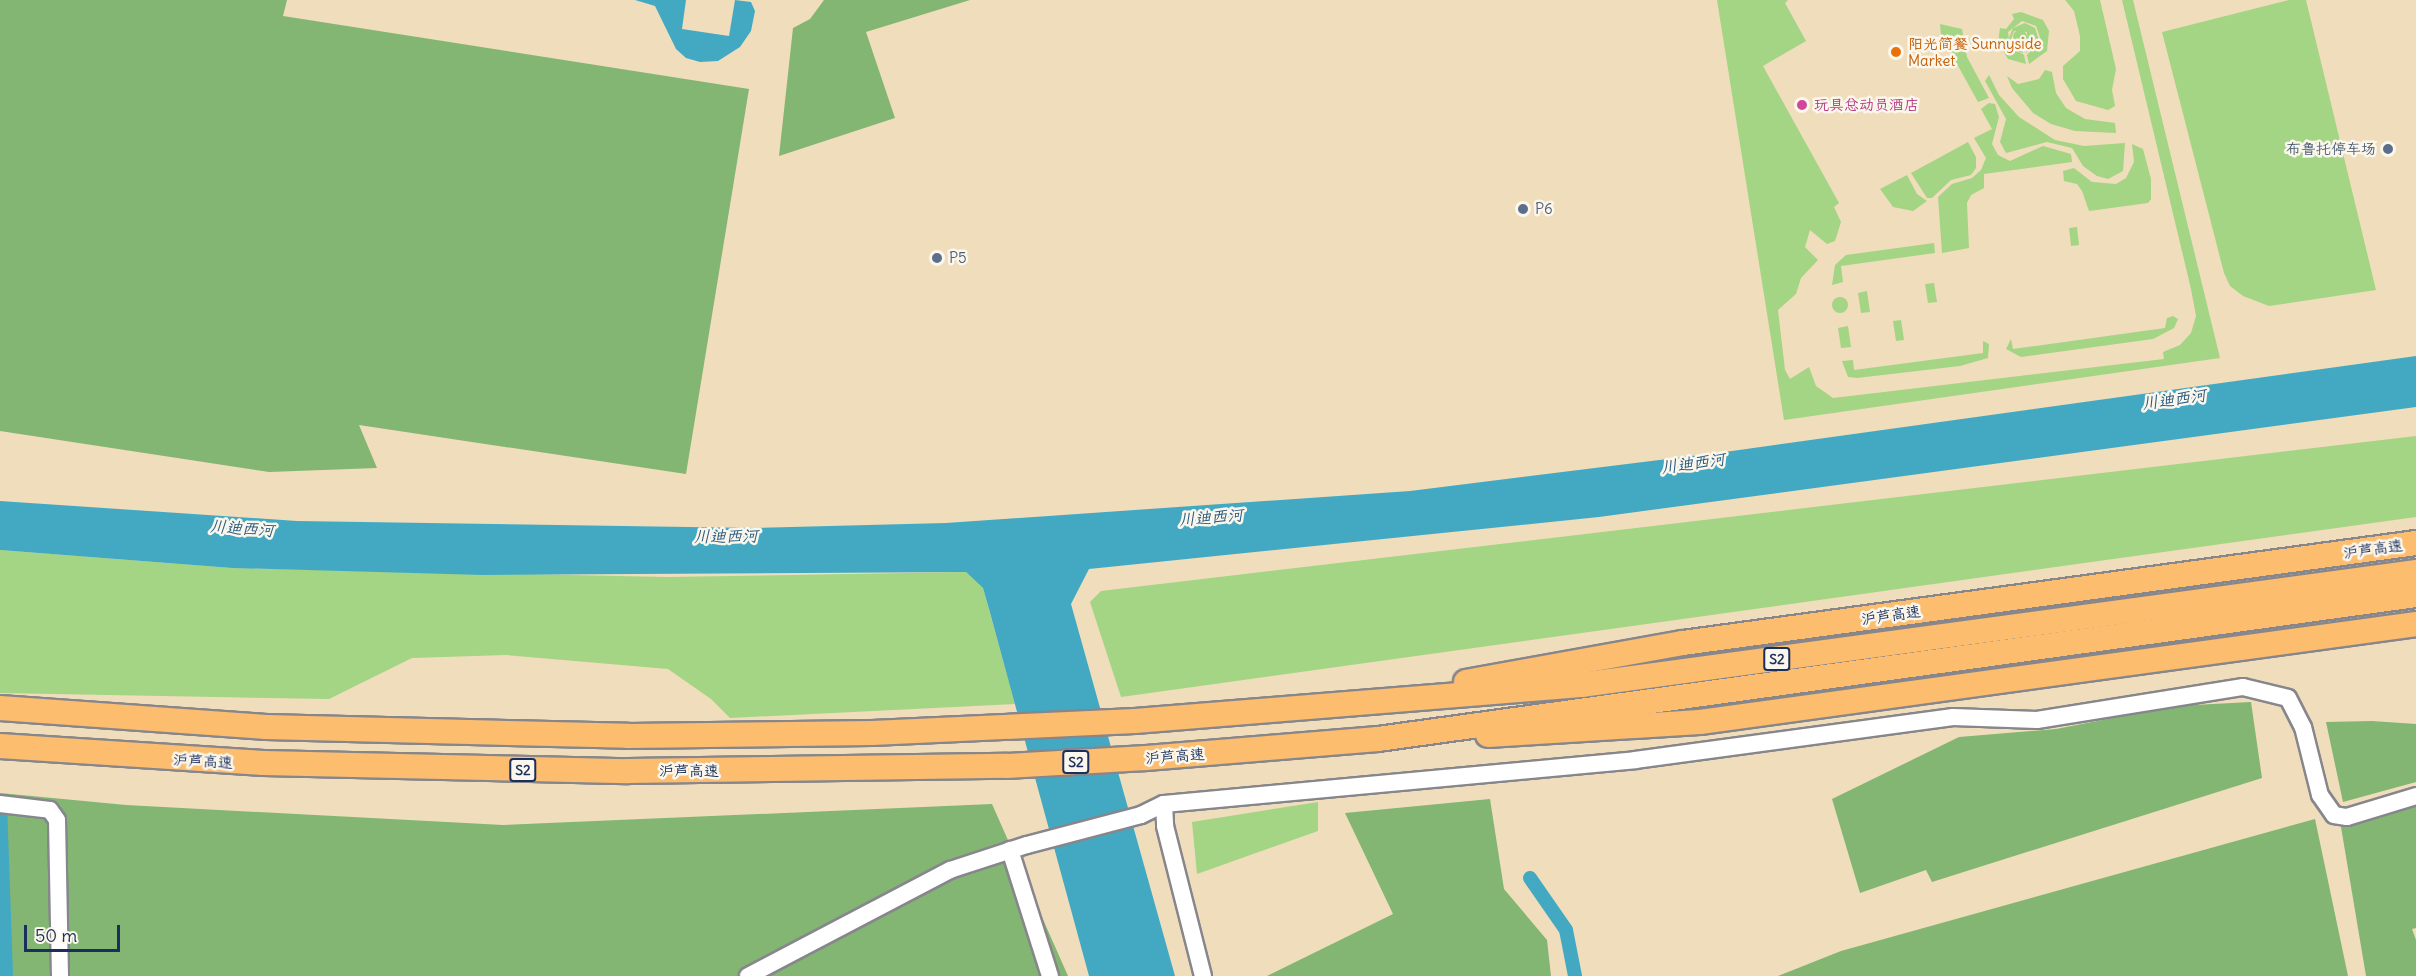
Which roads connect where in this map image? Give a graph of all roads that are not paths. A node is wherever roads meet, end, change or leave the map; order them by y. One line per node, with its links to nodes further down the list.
1 (2416, 538): 3 (highway)
2 (2416, 543): 3 (highway, 沪芦高速 / S2)
3 (2286, 561): 9 (highway, 沪芦高速 / S2)
4 (2416, 572): 9 (highway, 沪芦高速 / S2)
5 (2416, 595): 11 (highway, 沪芦高速 / S2)
6 (2416, 624): 8 (highway, 沪芦高速 / S2)
7 (2416, 633): 8 (highway)
8 (2141, 662): 11 (highway, 沪芦高速 / S2)
9 (1370, 702): 10 (highway, 沪芦高速 / S2)
10 (0, 708)
11 (1378, 739): 12 (highway, 沪芦高速 / S2)
12 (0, 747)
13 (2416, 796): 15 (street)
14 (0, 804): 17 (street)
15 (1164, 804): 16 (street); 20 (street)
16 (1010, 850): 18 (street); 19 (street)
17 (60, 976)
18 (748, 976)
19 (1050, 976)
20 (1203, 976)

